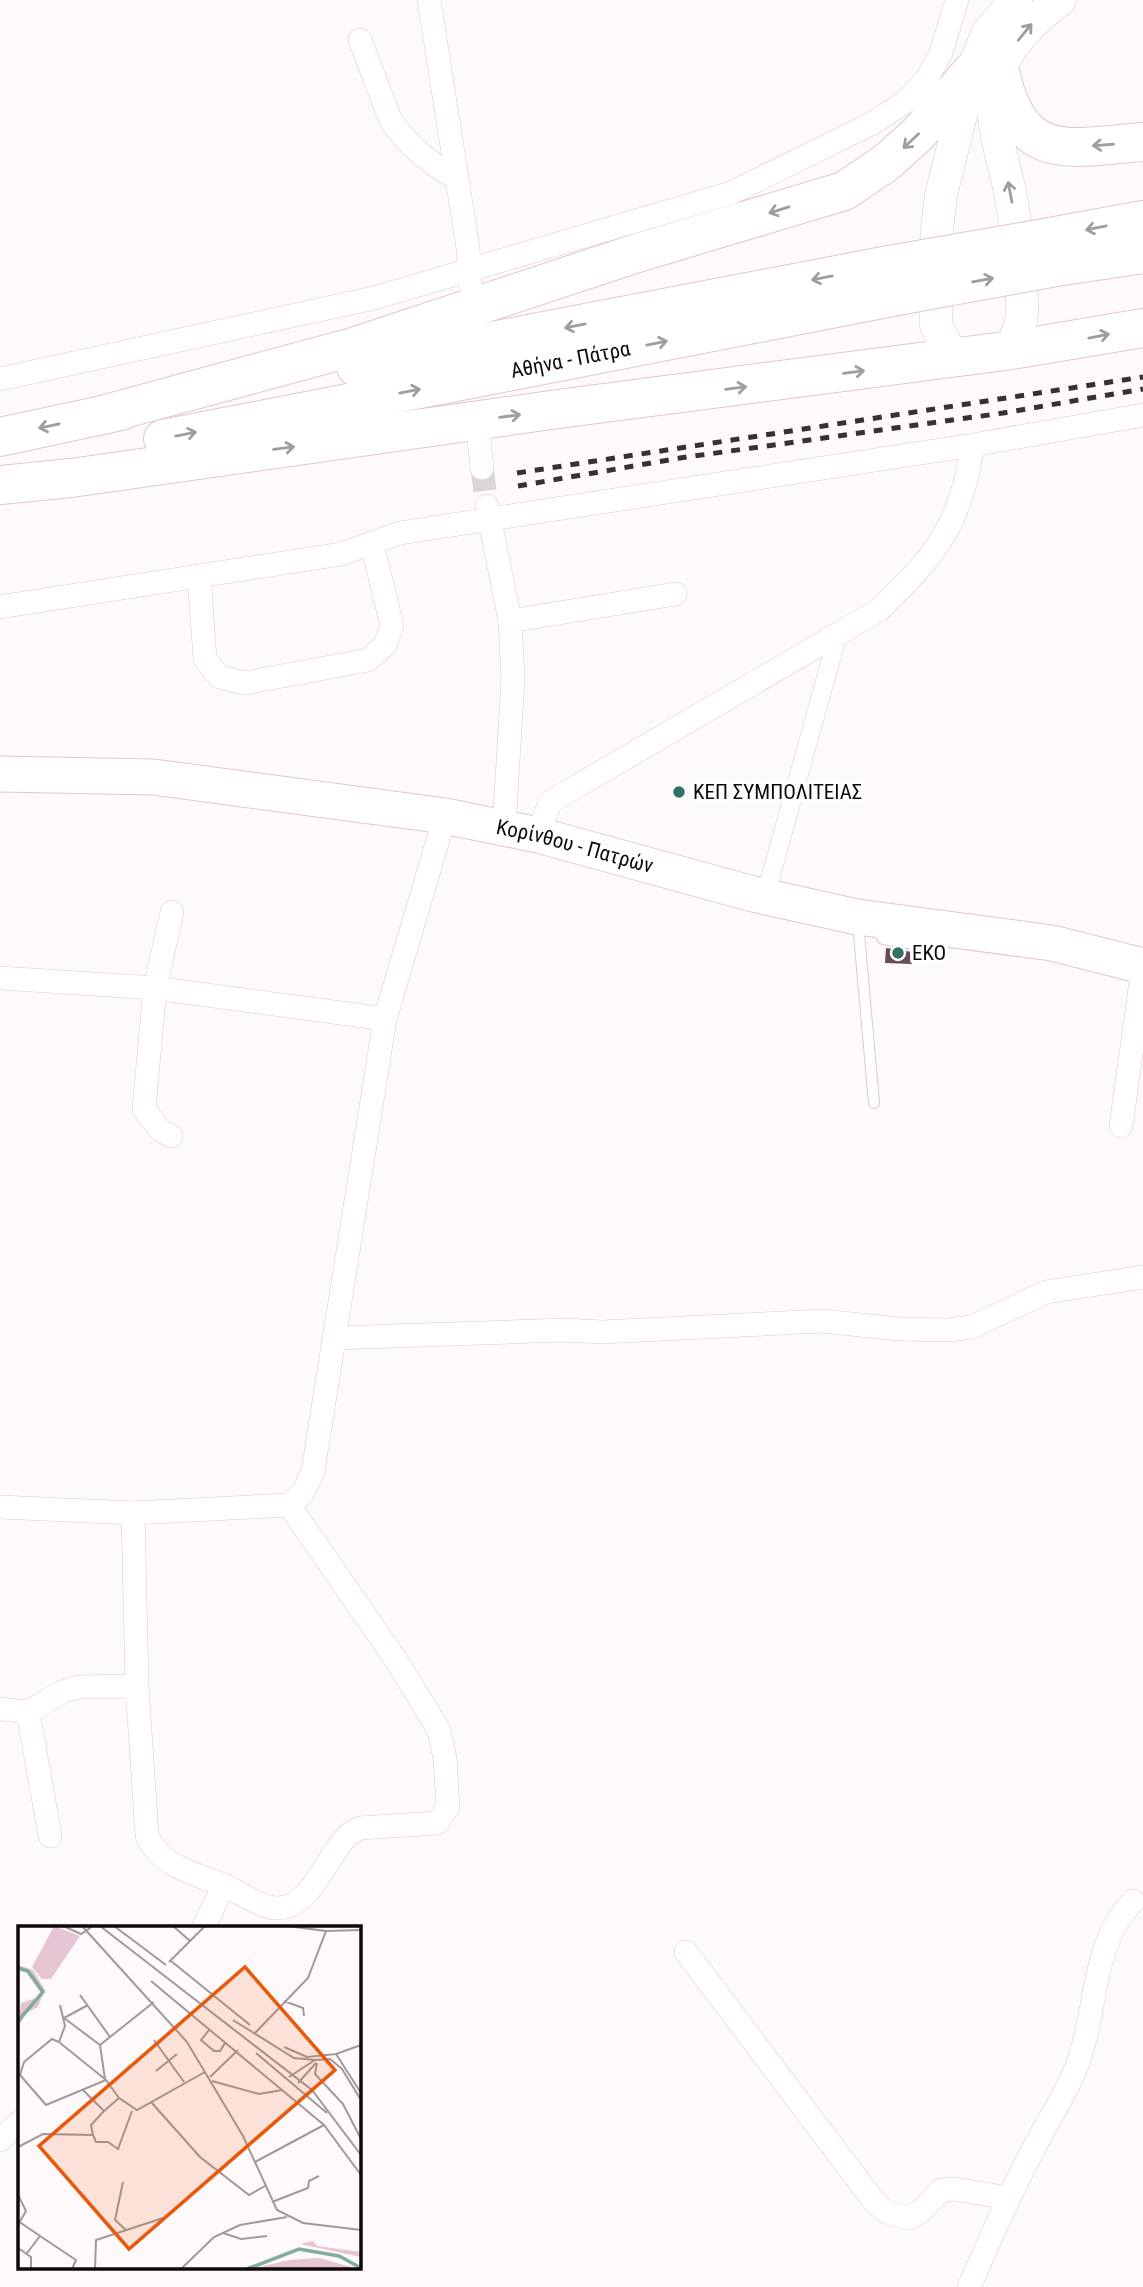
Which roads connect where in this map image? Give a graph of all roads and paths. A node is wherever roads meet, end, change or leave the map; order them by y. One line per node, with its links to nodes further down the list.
1 (429, 0): 8 (street)
2 (957, 0): 12 (street)
3 (1016, 0): 6 (main road)
4 (1060, 0): 6 (main road, one-way to 4)
5 (360, 40): 8 (street)
6 (986, 72): 7 (highway, one-way to 6); 16 (main road, one-way to 6); 17 (main road); 20 (highway, one-way to 20)
7 (1143, 142)
8 (456, 178): 12 (street)
9 (1143, 220): 10 (highway, Αθήνα - Πάτρα, one-way to 10)
10 (1053, 252): 11 (highway, Αθήνα - Πάτρα); 13 (highway, Αθήνα - Πάτρα, bridge)
11 (1143, 254)
12 (469, 272): 14 (street); 18 (street)
13 (890, 281): 20 (highway, Αθήνα - Πάτρα, one-way to 20); 25 (highway, Αθήνα - Πάτρα, one-way to 13)
14 (471, 301)
15 (1143, 328): 16 (highway, one-way to 15)
16 (1005, 351): 17 (highway)
17 (960, 358): 26 (highway, one-way to 17)
18 (0, 379)
19 (1143, 415): 23 (street)
20 (98, 416): 21 (highway, Αθήνα - Πάτρα, one-way to 21)
21 (0, 437)
22 (479, 440): 24 (street)
23 (973, 445): 27 (street); 33 (street)
24 (482, 468)
25 (0, 475)
26 (0, 485)
27 (489, 513): 28 (street); 32 (street)
28 (372, 544): 29 (street); 29 (street)
29 (199, 576): 31 (street)
30 (675, 594): 32 (street)
31 (0, 607)
32 (510, 621): 36 (street)
33 (838, 634): 37 (street); 38 (street)
34 (0, 775): 35 (main road, Κορίνθου - Πατρών)
35 (445, 816): 36 (main road, Κορίνθου - Πατρών); 44 (street)
36 (504, 828): 37 (main road, Κορίνθου - Πατρών)
37 (538, 835): 38 (main road, Κορίνθου - Πατρών)
38 (765, 897): 40 (main road, Κορίνθου - Πατρών)
39 (172, 912): 43 (street)
40 (864, 918): 41 (main road, Κορίνθου - Πατρών); 45 (lane)
41 (1143, 966): 46 (street)
42 (0, 978): 43 (street)
43 (155, 988): 44 (street); 47 (street)
44 (385, 1019): 49 (street)
45 (874, 1103)
46 (1121, 1126)
47 (171, 1136)
48 (1143, 1277): 49 (street)
49 (335, 1338): 50 (street)
50 (289, 1505): 52 (street); 59 (street)
51 (0, 1507): 52 (street)
52 (134, 1513): 53 (street)
53 (137, 1686): 55 (street); 57 (street)
54 (0, 1710): 55 (street)
55 (28, 1712): 56 (street)
56 (50, 1836)
57 (224, 1885): 59 (street); 60 (street)
58 (1133, 1901): 65 (street)
59 (267, 1906): 61 (street)
60 (204, 1926)
61 (274, 1926)
62 (686, 1952): 65 (street)
63 (18, 2124): 64 (street)
64 (0, 2140)
65 (1008, 2198): 66 (street)
66 (969, 2287)

